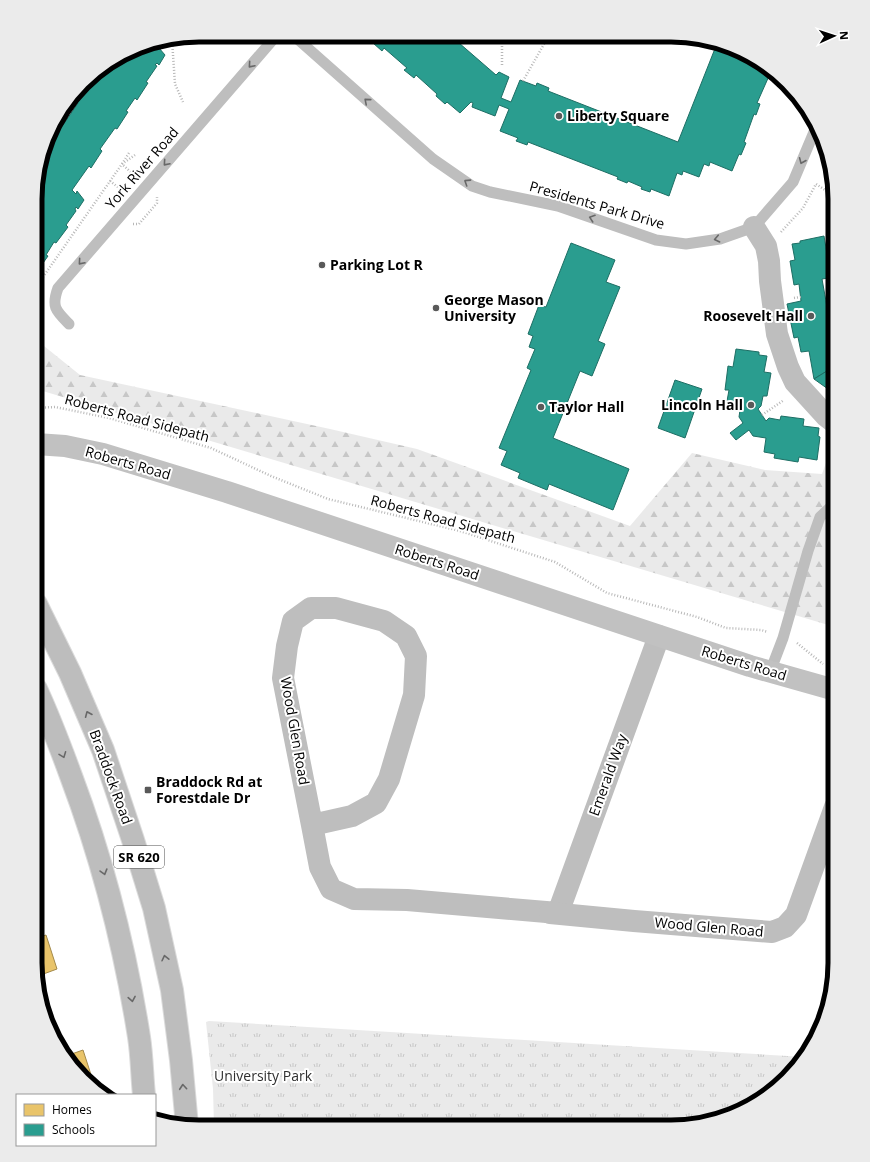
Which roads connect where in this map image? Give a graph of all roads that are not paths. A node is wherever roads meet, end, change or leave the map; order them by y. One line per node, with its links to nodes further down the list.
1 (271, 42): 5 (lane, York River Road, one-way to 5)
2 (301, 42): 4 (lane, Presidents Park Drive, one-way to 2)
3 (813, 133): 4 (lane, Presidents Park Drive, one-way to 4)
4 (754, 227): 6 (street)
5 (69, 324)
6 (828, 418)
7 (42, 444): 10 (main road, Roberts Road)
8 (828, 510): 11 (lane)
9 (42, 616): 18 (main road, Braddock Road / SR 620, one-way to 9)
10 (659, 636): 11 (main road, Roberts Road); 16 (street, Emerald Way)
11 (770, 672): 12 (main road, Roberts Road)
12 (828, 688)
13 (43, 721): 17 (main road, SR 620, one-way to 17)
14 (312, 825): 14 (street, Wood Glen Road); 16 (street, Wood Glen Road)
15 (828, 826): 16 (street, Wood Glen Road)
16 (554, 913)
17 (144, 1094)
18 (186, 1120)

